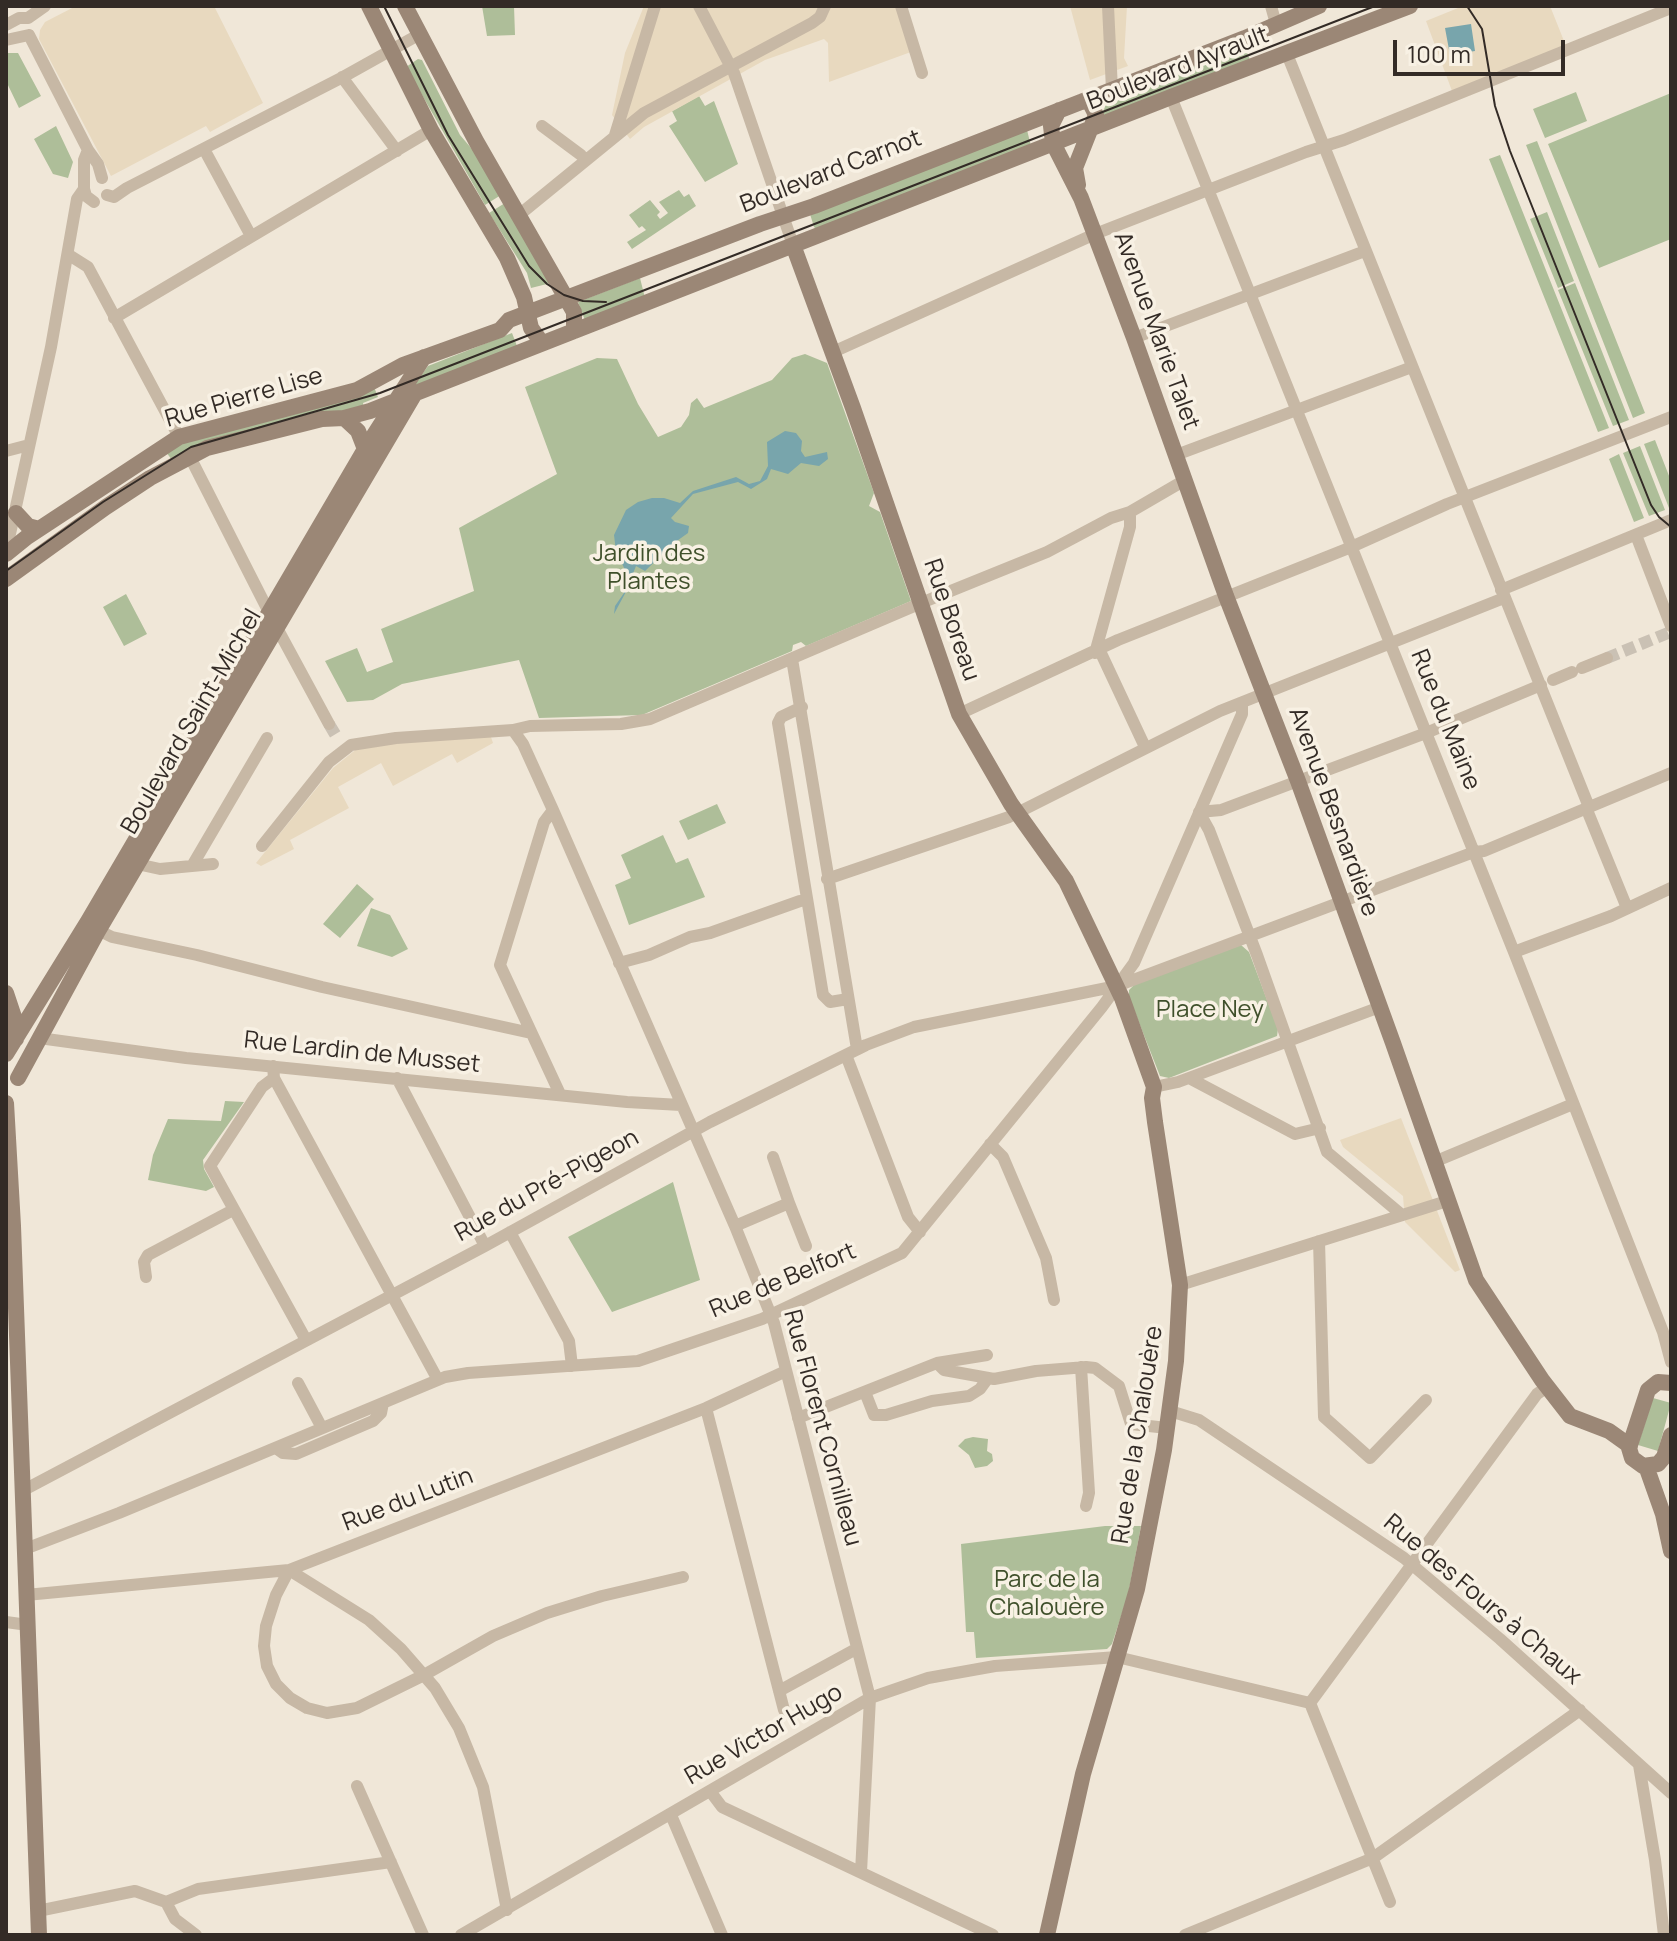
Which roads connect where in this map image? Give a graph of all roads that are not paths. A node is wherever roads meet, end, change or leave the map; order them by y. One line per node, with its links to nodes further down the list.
1 (45, 6): 13 (street)
2 (369, 6): 19 (main road)
3 (405, 6): 16 (main road)
4 (655, 6): 25 (street)
5 (699, 6): 21 (street)
6 (825, 6): 21 (street)
7 (901, 6): 22 (street)
8 (1108, 6): 24 (street)
9 (1271, 6): 15 (street)
10 (1319, 6): 15 (main road, Boulevard Ayrault)
11 (1410, 6): 20 (main road, Boulevard Ayrault)
12 (1671, 8): 35 (street)
13 (28, 18): 14 (street); 17 (street)
14 (10, 23): 17 (street)
15 (1276, 24): 24 (main road, Boulevard Ayrault)
16 (420, 34): 19 (street); 47 (main road)
17 (25, 36): 18 (street); 37 (street)
18 (6, 40)
19 (390, 51): 23 (street); 32 (main road)
20 (1287, 54): 26 (main road, Boulevard Ayrault); 35 (street)
21 (731, 66): 29 (street); 48 (street)
22 (922, 73)
23 (342, 77): 36 (street); 38 (street)
24 (1112, 90): 27 (main road, Boulevard Carnot)
25 (626, 96): 29 (street); 33 (street)
26 (1171, 97): 31 (main road, Boulevard Ayrault); 43 (street, Rue du Maine)
27 (1089, 105): 28 (main road, Boulevard Carnot); 31 (main road, Avenue Marie Talet)
28 (1059, 110): 34 (main road); 48 (main road, Boulevard Carnot)
29 (644, 113): 33 (street)
30 (542, 126): 39 (street)
31 (1090, 128): 34 (main road, Boulevard Ayrault); 45 (main road, Avenue Marie Talet)
32 (431, 130): 38 (street); 59 (main road)
33 (614, 138): 47 (street)
34 (1053, 143): 45 (main road, Avenue Marie Talet); 52 (main road)
35 (1323, 148): 43 (street); 53 (street)
36 (204, 149): 42 (street); 51 (street)
37 (88, 150): 40 (street); 41 (street)
38 (397, 151): 51 (street)
39 (581, 155)
40 (104, 179): 41 (street); 42 (street); 44 (street)
41 (84, 187): 46 (street); 49 (street)
42 (127, 188): 44 (street)
43 (1210, 190): 50 (street); 57 (street, Rue du Maine)
44 (107, 195): 46 (street)
45 (1081, 198): 50 (main road, Avenue Marie Talet)
46 (94, 202): 49 (street)
47 (519, 215): 55 (main road)
48 (782, 216): 52 (street); 56 (main road, Boulevard Carnot)
49 (74, 228): 54 (street)
50 (1095, 234): 62 (main road, Avenue Marie Talet); 64 (street)
51 (251, 236): 60 (street)
52 (793, 245): 61 (main road); 64 (main road, Rue Boreau)
53 (1365, 251): 57 (street); 66 (street)
54 (69, 255): 60 (street); 73 (street)
55 (556, 280): 56 (main road); 58 (main road)
56 (593, 290): 58 (main road, Boulevard Carnot)
57 (1252, 295): 62 (street); 69 (street, Rue du Maine)
58 (566, 303): 59 (main road, Boulevard Carnot); 61 (main road)
59 (528, 314): 63 (main road); 65 (main road)
60 (114, 318): 72 (street)
61 (574, 331): 63 (main road)
62 (1134, 338): 76 (main road, Avenue Marie Talet)
63 (542, 343): 67 (main road)
64 (833, 352): 90 (main road, Rue Boreau)
65 (424, 357): 68 (main road, Boulevard Saint-Michel); 72 (main road, Rue Pierre Lise)
66 (1412, 367): 69 (street); 79 (street)
67 (414, 395): 68 (main road); 91 (main road, Boulevard Saint-Michel)
68 (393, 402): 71 (main road, Rue Pierre Lise); 74 (main road, Boulevard Saint-Michel)
69 (1296, 410): 76 (street); 85 (street, Rue du Maine)
70 (1671, 417): 79 (street)
71 (344, 418): 74 (main road); 77 (main road, Rue Pierre Lise)
72 (179, 437): 83 (main road, Rue Pierre Lise)
73 (29, 445): 75 (street); 81 (street)
74 (365, 449): 91 (main road, Boulevard Saint-Michel)
75 (6, 451)
76 (1176, 455): 78 (main road, Avenue Marie Talet)
77 (190, 457): 87 (main road, Rue Pierre Lise); 91 (street)
78 (1185, 480): 80 (street); 89 (main road, Avenue Besnardière)
79 (1464, 499): 85 (street); 88 (street)
80 (1130, 512): 90 (street); 94 (street)
81 (16, 513): 83 (main road); 86 (street)
82 (1671, 520): 84 (street)
83 (39, 529): 86 (main road, Rue Pierre Lise)
84 (1636, 535): 88 (street); 92 (street)
85 (1351, 547): 89 (street); 93 (street, Rue du Maine)
86 (6, 553)
87 (6, 579)
88 (1503, 594): 93 (street); 97 (street)
89 (1226, 596): 94 (street); 98 (main road, Avenue Besnardière)
90 (920, 605): 96 (street); 101 (main road, Rue Boreau)
91 (272, 619): 102 (street); 115 (main road, Boulevard Saint-Michel); 123 (main road, Boulevard Saint-Michel)
92 (1670, 631)
93 (1390, 645): 98 (street); 104 (street, Rue du Maine)
94 (1098, 652): 101 (street); 106 (street)
95 (1607, 658): 97 (street)
96 (792, 659): 100 (street); 103 (street)
97 (1547, 683): 104 (street); 109 (street)
98 (1264, 694): 99 (street); 108 (main road, Avenue Besnardière)
99 (1242, 703): 106 (street); 112 (street, Rue de Belfort)
100 (802, 707): 118 (street); 129 (street)
101 (959, 714): 111 (main road, Rue Boreau)
102 (329, 724)
103 (513, 730): 110 (street, Rue Florent Cornilleau); 113 (street)
104 (1426, 733): 108 (street); 114 (street, Rue du Maine)
105 (267, 738): 117 (street)
106 (1145, 747): 111 (street)
107 (1671, 773): 109 (street, Rue du Pré-Pigeon)
108 (1298, 781): 112 (street); 121 (main road, Avenue Besnardière)
109 (1588, 808): 114 (street, Rue du Pré-Pigeon); 122 (street)
110 (553, 810): 126 (street, Rue Florent Cornilleau); 133 (street)
111 (1017, 812): 118 (street); 127 (main road, Rue Boreau)
112 (1199, 812): 124 (street); 127 (street, Rue de Belfort)
113 (262, 846)
114 (1474, 852): 121 (street, Rue du Pré-Pigeon); 125 (street, Rue du Maine)
115 (137, 864): 117 (street); 123 (main road, Boulevard Saint-Michel)
116 (213, 864): 117 (street)
117 (192, 866)
118 (827, 879): 129 (street)
119 (1671, 888): 122 (street)
120 (800, 901): 126 (street)
121 (1341, 902): 124 (street, Rue du Pré-Pigeon); 131 (main road, Avenue Besnardière)
122 (1627, 908): 125 (street)
123 (92, 927): 130 (main road, Boulevard Saint-Michel); 133 (street); 134 (main road, Boulevard Saint-Michel)
124 (1250, 936): 127 (street, Rue du Pré-Pigeon); 135 (street)
125 (1514, 952): 145 (street, Rue du Maine)
126 (619, 963): 146 (street, Rue Florent Cornilleau)
127 (1117, 986): 136 (street, Rue du Pré-Pigeon); 142 (main road, Rue de la Chalouère); 150 (street, Rue de Belfort)
128 (7, 994): 130 (main road); 132 (main road)
129 (848, 999): 136 (street)
130 (34, 1006): 132 (main road, Boulevard Saint-Michel)
131 (1380, 1007): 135 (street); 152 (main road, Avenue Besnardière)
132 (14, 1030): 134 (main road); 137 (main road, Boulevard Saint-Michel); 139 (main road)
133 (531, 1033): 143 (street)
134 (39, 1038): 138 (street, Rue Lardin de Musset); 139 (main road, Boulevard Saint-Michel)
135 (1289, 1041): 141 (street); 148 (street)
136 (852, 1052): 149 (street, Rue du Pré-Pigeon); 161 (street)
137 (6, 1054)
138 (274, 1072): 140 (street, Rue Lardin de Musset); 157 (street); 167 (street)
139 (18, 1078): 147 (main road)
140 (397, 1078): 143 (street, Rue Lardin de Musset); 163 (street)
141 (1189, 1078): 142 (street); 148 (street)
142 (1154, 1087): 166 (main road, Rue de la Chalouère)
143 (560, 1094): 146 (street, Rue Lardin de Musset)
144 (6, 1103): 147 (main road)
145 (1573, 1104): 152 (street); 172 (street, Rue du Maine)
146 (681, 1105): 149 (street, Rue Florent Cornilleau)
147 (9, 1128): 153 (main road)
148 (1320, 1128): 158 (street)
149 (693, 1131): 159 (street, Rue Florent Cornilleau); 160 (street, Rue du Pré-Pigeon)
150 (990, 1144): 161 (street, Rue de Belfort); 168 (street)
151 (773, 1157): 155 (street)
152 (1434, 1162): 154 (main road, Avenue Besnardière)
153 (8, 1165): 156 (main road)
154 (1447, 1201): 158 (street); 181 (main road, Avenue Besnardière)
155 (789, 1203): 159 (street); 164 (street)
156 (9, 1206): 195 (main road)
157 (233, 1210): 165 (street); 170 (street)
158 (1402, 1215): 162 (street)
159 (735, 1226): 169 (street, Rue Florent Cornilleau)
160 (510, 1232): 163 (street, Rue du Pré-Pigeon); 174 (street)
161 (920, 1232): 169 (street, Rue de Belfort)
162 (1319, 1241): 166 (street); 183 (street)
163 (485, 1246): 167 (street, Rue du Pré-Pigeon)
164 (806, 1246)
165 (146, 1277)
166 (1180, 1285): 188 (main road, Rue de la Chalouère)
167 (392, 1295): 170 (street, Rue du Pré-Pigeon); 178 (street)
168 (1054, 1300)
169 (771, 1315): 174 (street, Rue de Belfort); 176 (street, Rue Florent Cornilleau)
170 (306, 1340): 195 (street, Rue du Pré-Pigeon)
171 (987, 1355): 173 (street)
172 (1671, 1362)
173 (937, 1363): 177 (street); 182 (street)
174 (572, 1366): 178 (street, Rue de Belfort)
175 (1081, 1367): 177 (street); 188 (street, Rue des Fours à Chaux); 196 (street)
176 (786, 1371): 185 (street, Rue du Lutin); 187 (street, Rue Florent Cornilleau)
177 (988, 1378): 182 (street)
178 (438, 1380): 184 (street, Rue de Belfort)
179 (298, 1383): 189 (street)
180 (1671, 1383): 186 (main road)
181 (1547, 1387): 190 (main road, Avenue Besnardière); 199 (street)
182 (865, 1392): 187 (street)
183 (1426, 1400)
184 (383, 1403): 189 (street, Rue de Belfort); 193 (street)
185 (706, 1408): 200 (street, Rue du Lutin); 208 (street)
186 (1640, 1414): 190 (main road); 192 (main road)
187 (798, 1418): 205 (street, Rue Florent Cornilleau)
188 (1168, 1420): 199 (street, Rue des Fours à Chaux); 206 (main road, Rue de la Chalouère)
189 (322, 1428): 193 (street, Rue de Belfort)
190 (1600, 1428): 192 (main road, Avenue Besnardière)
191 (1671, 1435): 194 (main road)
192 (1630, 1446): 194 (main road)
193 (276, 1448): 197 (street, Rue de Belfort)
194 (1652, 1465): 198 (main road)
195 (22, 1491): 197 (main road)
196 (1086, 1506)
197 (25, 1549): 202 (main road)
198 (1671, 1551)
199 (1412, 1564): 210 (street); 212 (street, Rue des Fours à Chaux)
200 (289, 1570): 202 (street, Rue du Lutin); 207 (street); 207 (street)
201 (683, 1577): 207 (street)
202 (26, 1595): 204 (main road)
203 (6, 1622): 204 (street)
204 (28, 1625): 224 (main road)
205 (856, 1649): 208 (street); 209 (street, Rue Florent Cornilleau)
206 (1117, 1657): 209 (street, Rue Victor Hugo); 210 (street, Rue Victor Hugo); 233 (main road, Rue de la Chalouère)
207 (424, 1675): 223 (street)
208 (779, 1691): 211 (street)
209 (870, 1698): 215 (street, Rue Victor Hugo); 220 (street, Rue Florent Cornilleau)
210 (1310, 1703): 218 (street)
211 (784, 1710)
212 (1580, 1710): 213 (street, Rue des Fours à Chaux); 218 (street)
213 (1639, 1765): 216 (street, Rue des Fours à Chaux); 235 (street)
214 (357, 1786): 219 (street)
215 (710, 1791): 217 (street, Rue Victor Hugo); 220 (street)
216 (1671, 1793)
217 (671, 1815): 223 (street, Rue Victor Hugo); 231 (street)
218 (1373, 1858): 222 (street); 234 (street)
219 (391, 1862): 221 (street); 228 (street)
220 (861, 1872): 232 (street)
221 (166, 1902): 224 (street); 227 (street)
222 (1390, 1902)
223 (507, 1910): 225 (street, Rue Victor Hugo)
224 (38, 1911): 226 (main road)
225 (483, 1922): 229 (street, Rue Victor Hugo); 230 (street)
226 (39, 1935)
227 (196, 1935)
228 (423, 1935)
229 (461, 1935)
230 (488, 1935)
231 (722, 1935)
232 (993, 1935)
233 (1047, 1935)
234 (1185, 1935)
235 (1664, 1935)

